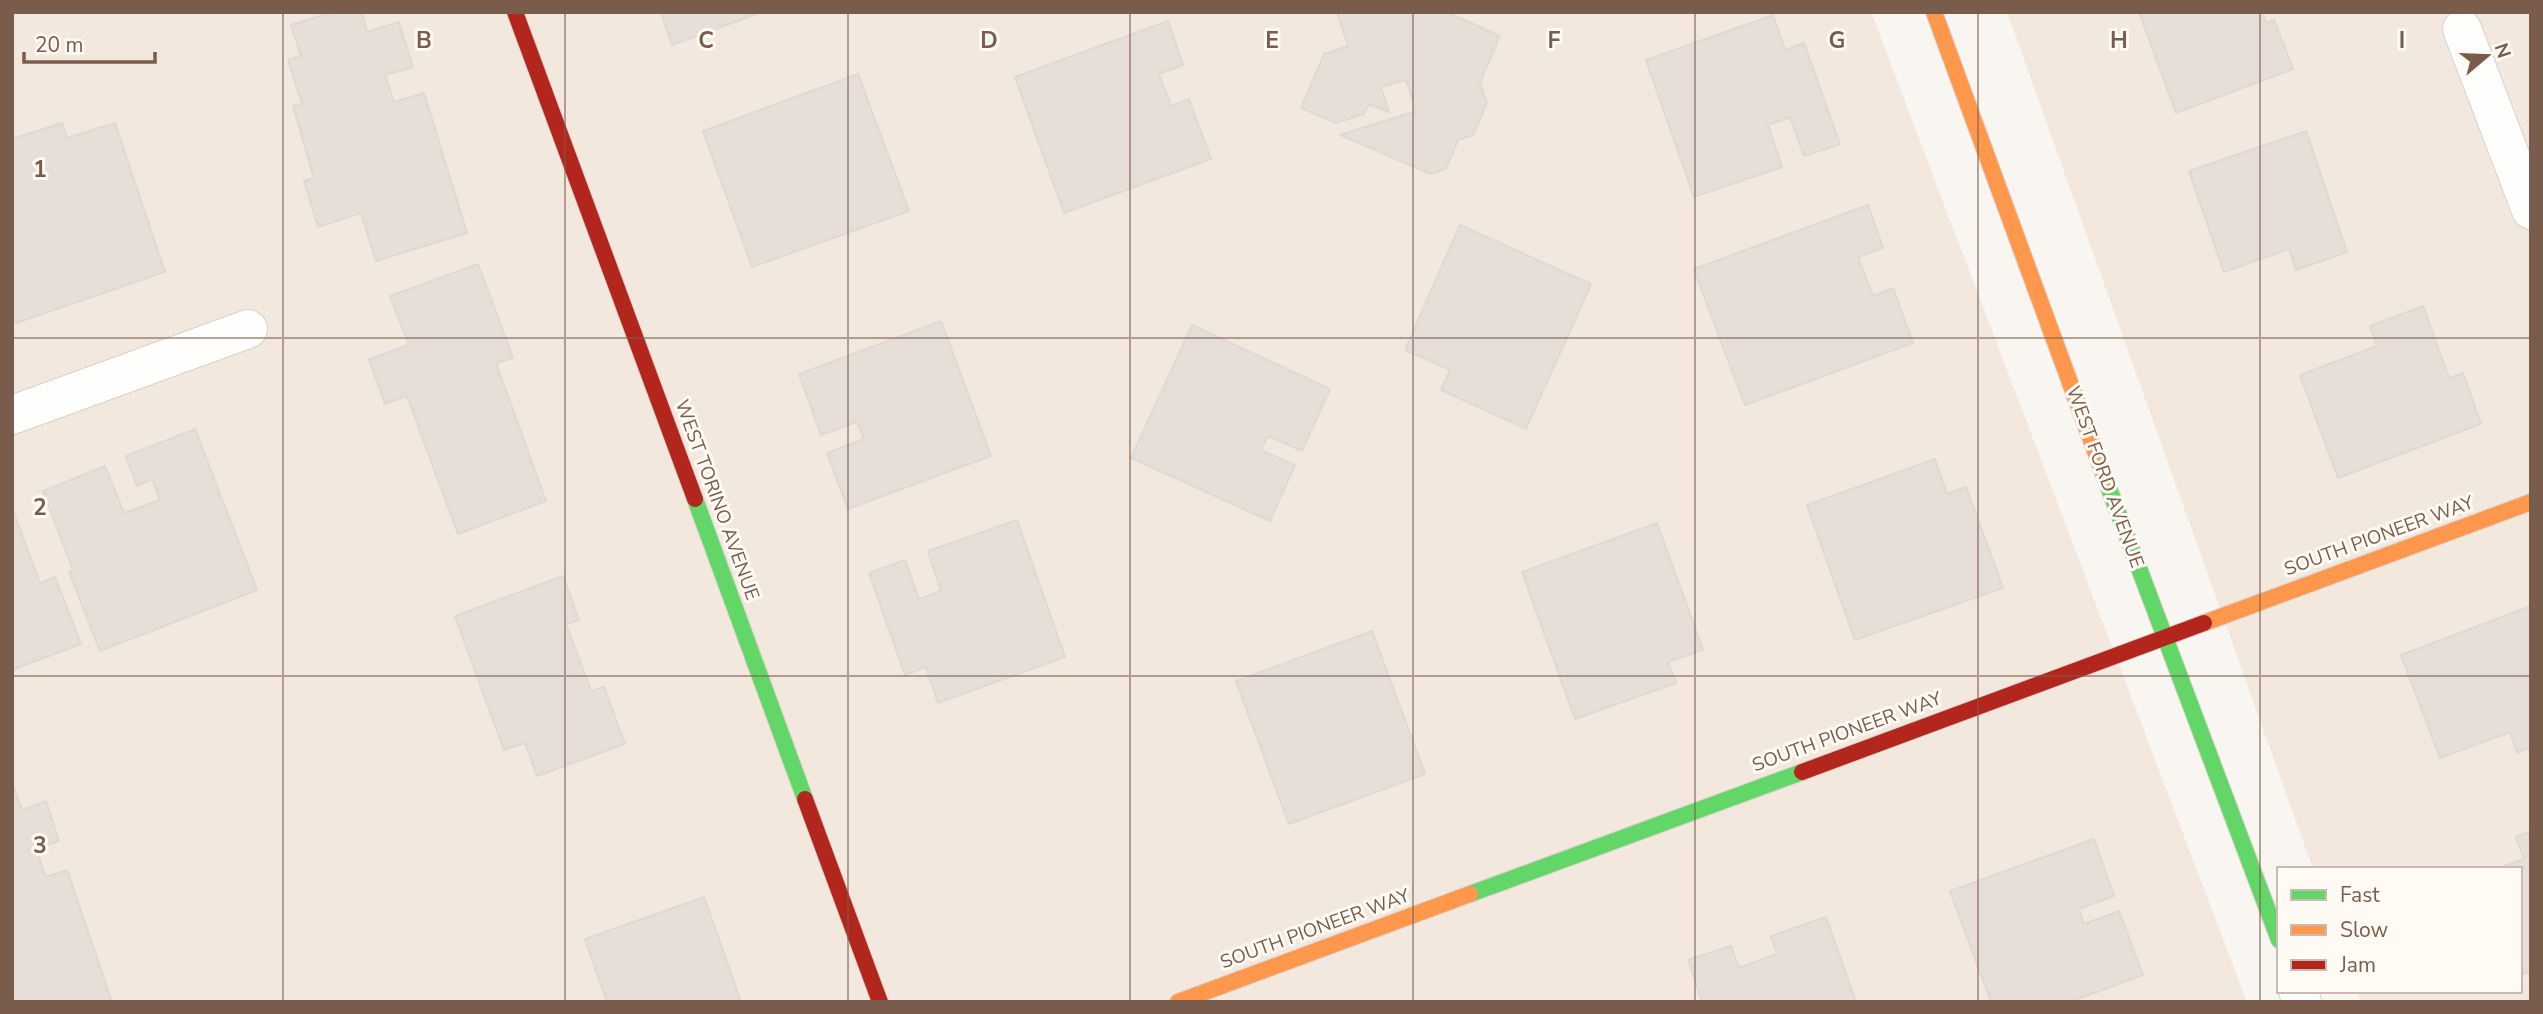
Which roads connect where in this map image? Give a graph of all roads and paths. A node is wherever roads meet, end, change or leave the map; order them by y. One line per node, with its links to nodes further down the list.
1 (515, 12): 10 (street, WEST TORINO AVENUE)
2 (1934, 12): 8 (street, WEST FORD AVENUE)
3 (2462, 29): 4 (street)
4 (2531, 211)
5 (248, 329): 6 (street)
6 (12, 415)
7 (2531, 502): 8 (street, SOUTH PIONEER WAY)
8 (2164, 637): 9 (street, WEST FORD AVENUE); 11 (street, SOUTH PIONEER WAY)
9 (2277, 935)
10 (880, 1002)
11 (1178, 1002)

